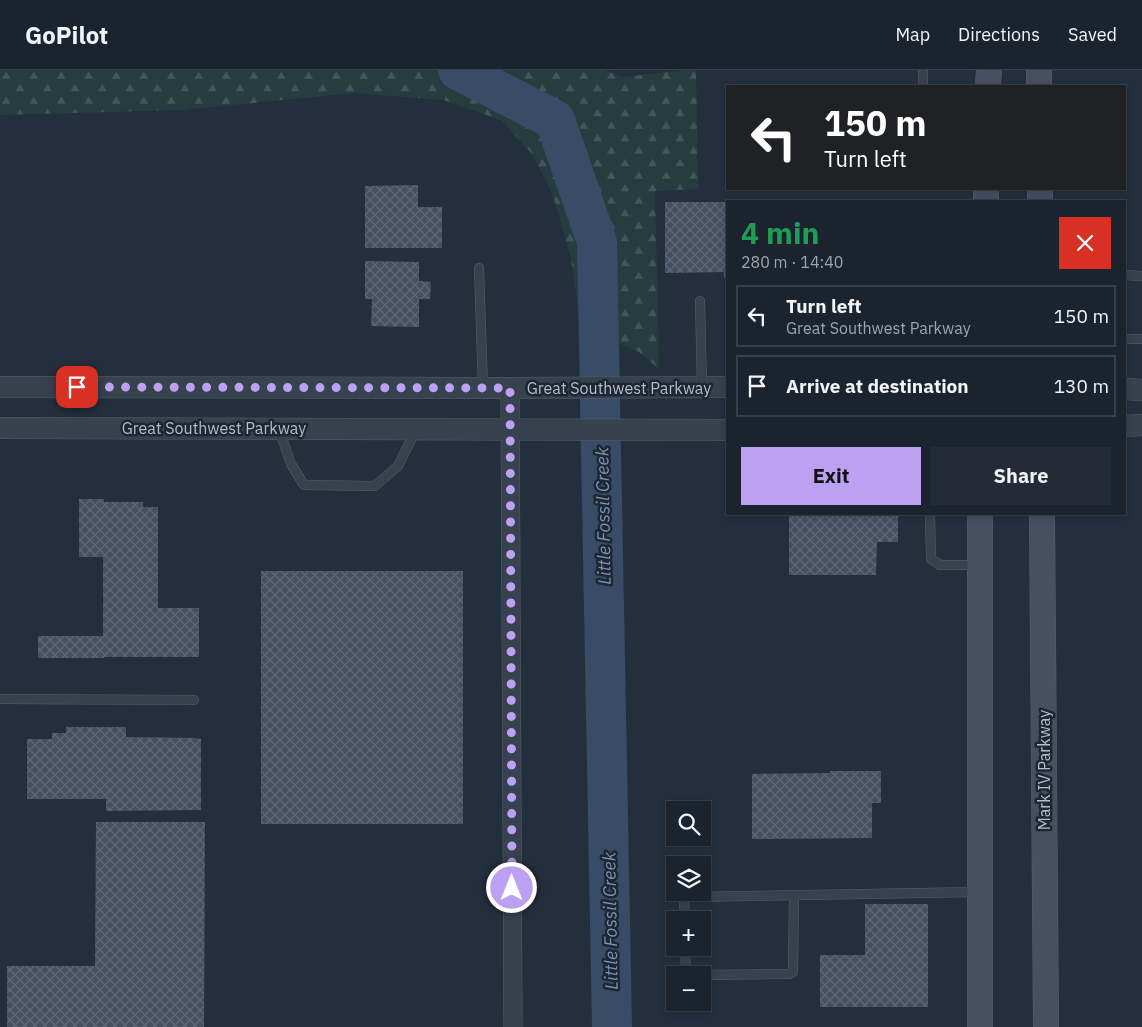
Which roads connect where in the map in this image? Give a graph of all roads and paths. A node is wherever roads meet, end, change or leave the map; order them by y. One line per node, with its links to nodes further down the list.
1 (924, 70): 4 (lane)
2 (989, 70): 5 (main road)
3 (1039, 70): 6 (main road)
4 (923, 85)
5 (988, 85)
6 (1039, 85)
7 (479, 268): 15 (lane)
8 (1126, 275): 9 (lane)
9 (1142, 276)
10 (700, 301): 17 (lane)
11 (1126, 339): 12 (lane)
12 (1142, 339)
13 (0, 387): 15 (street, Great Southwest Parkway)
14 (726, 387): 17 (street, Great Southwest Parkway)
15 (483, 388): 16 (street, Great Southwest Parkway)
16 (521, 388): 17 (street, Great Southwest Parkway); 25 (street)
17 (702, 388)
18 (1126, 389): 19 (street)
19 (1142, 390)
20 (1142, 425): 21 (street)
21 (1126, 426)
22 (0, 428): 23 (street, Great Southwest Parkway)
23 (278, 428): 24 (street, Great Southwest Parkway); 24 (lane)
24 (417, 429): 25 (street, Great Southwest Parkway)
25 (510, 429): 26 (street, Great Southwest Parkway); 37 (street)
26 (726, 430)
27 (930, 515): 30 (lane)
28 (980, 515): 30 (main road)
29 (1042, 515): 39 (main road, Mark IV Parkway)
30 (980, 565): 33 (main road)
31 (0, 698): 32 (lane)
32 (194, 700)
33 (980, 892): 34 (lane); 38 (main road)
34 (794, 895): 35 (lane); 36 (lane)
35 (685, 911)
36 (711, 975)
37 (513, 1027)
38 (980, 1027)
39 (1046, 1027)

